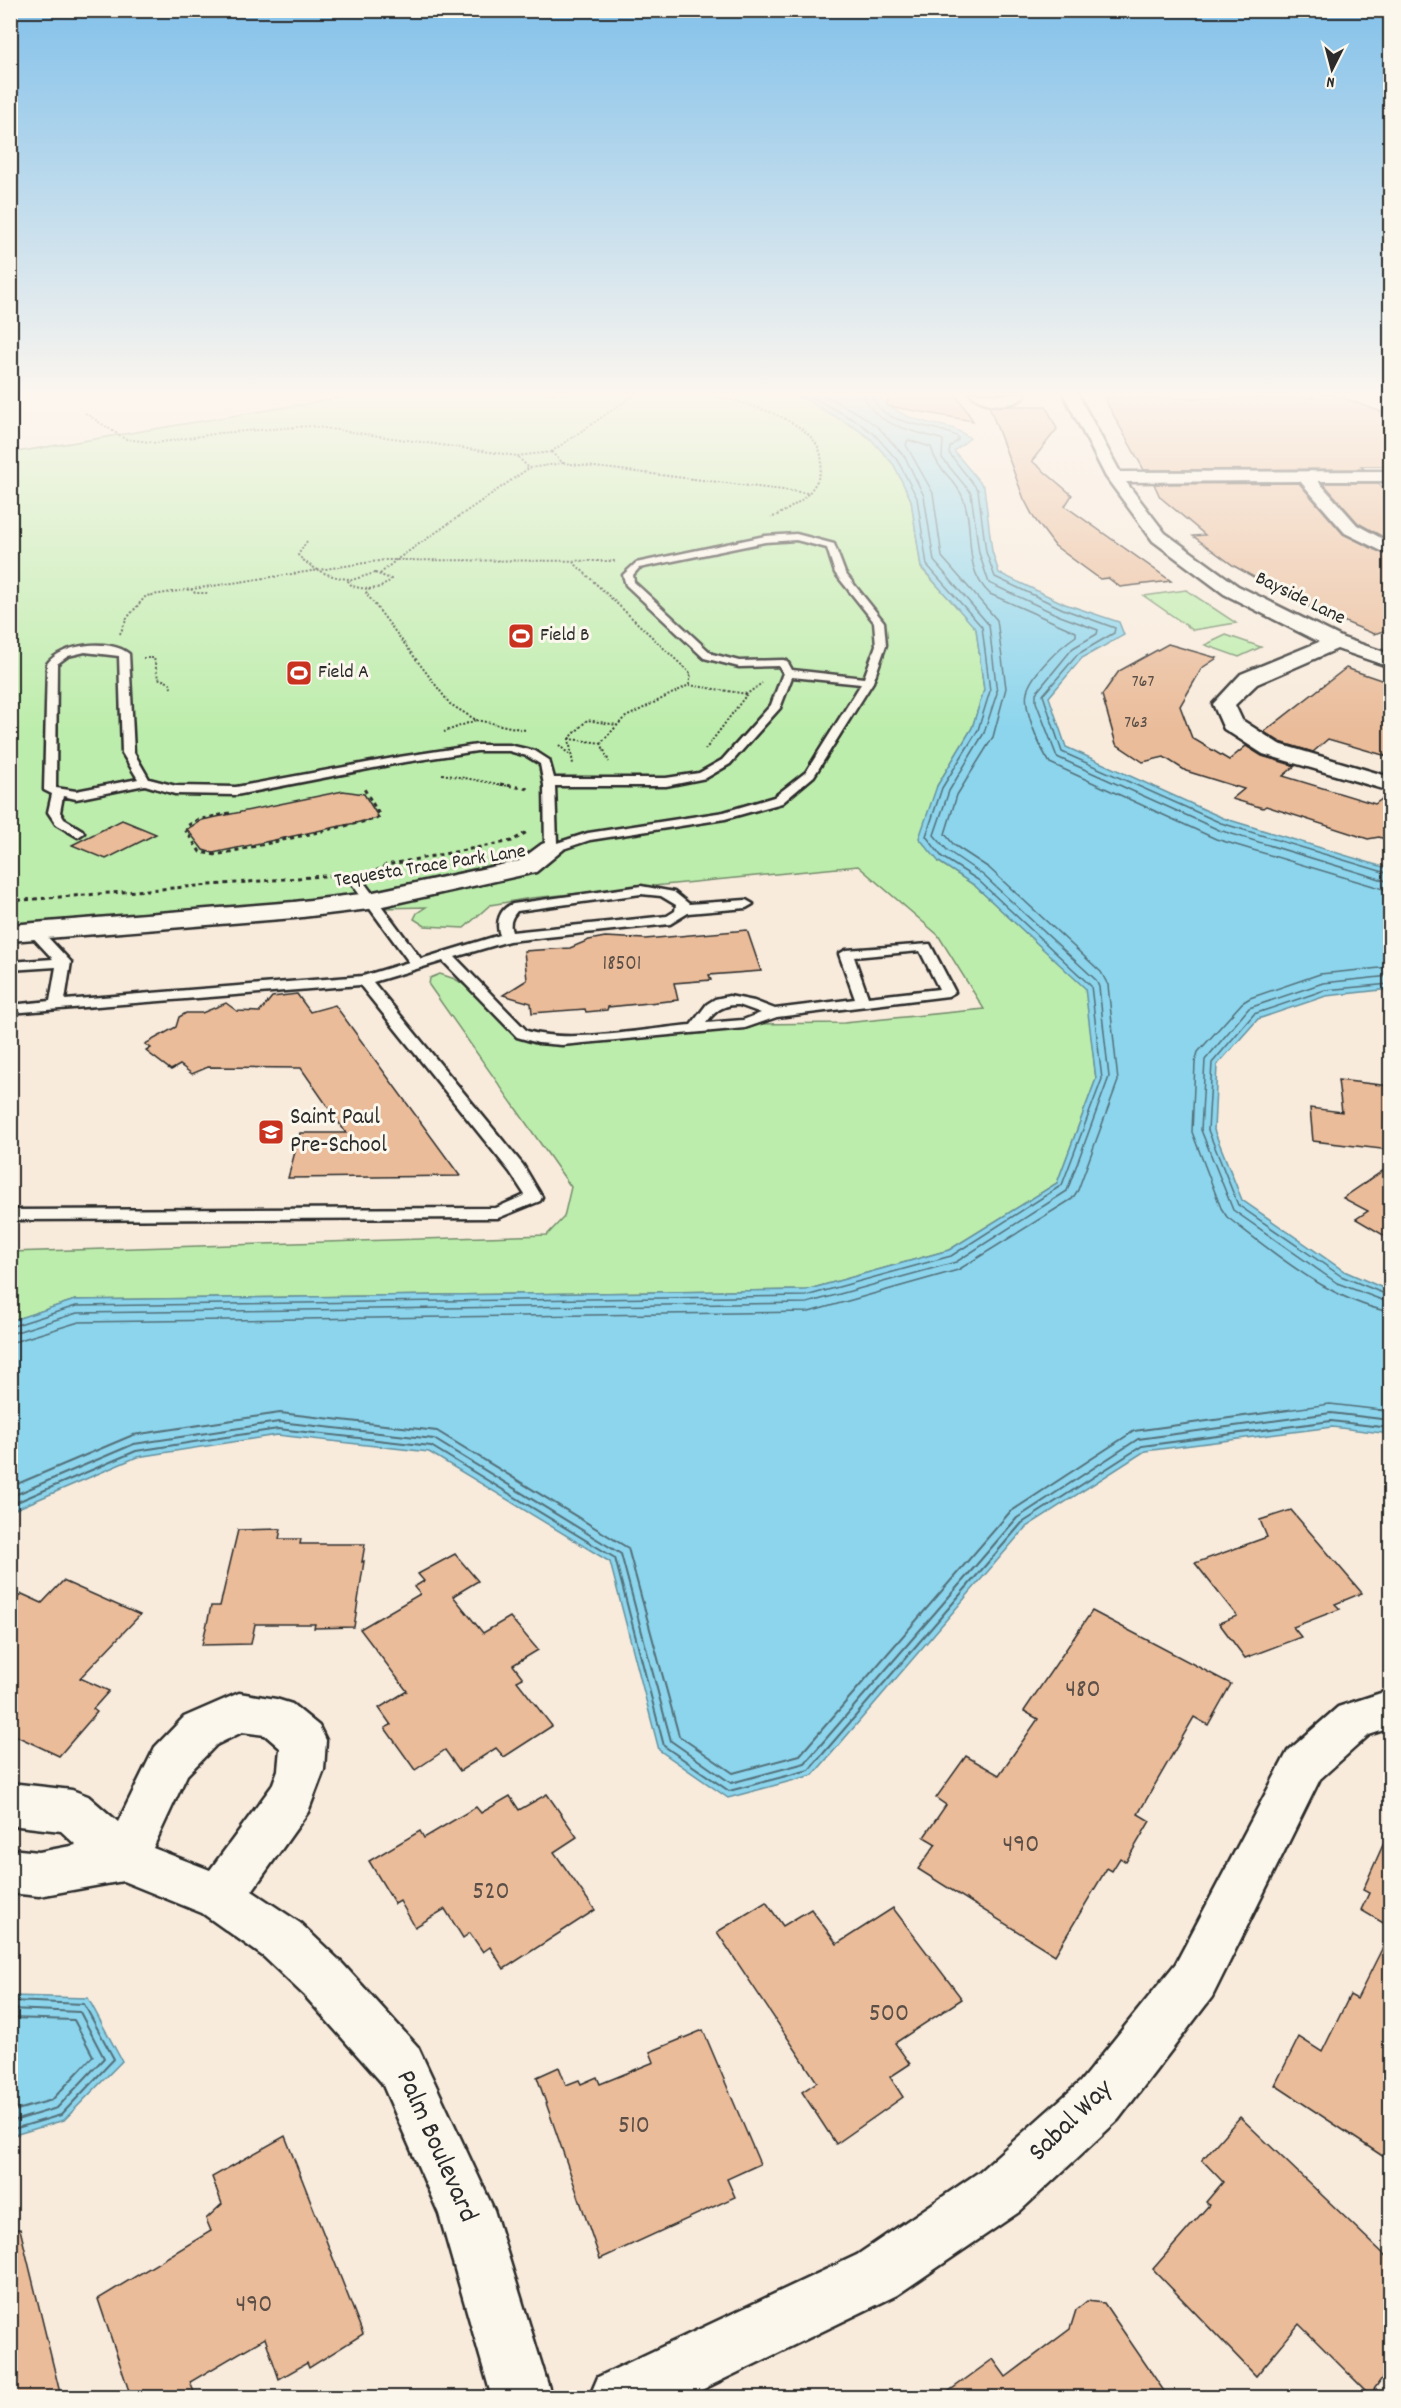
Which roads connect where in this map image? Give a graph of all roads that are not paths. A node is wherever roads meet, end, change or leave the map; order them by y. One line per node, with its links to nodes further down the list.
1 (1135, 505): 4 (street, Bayside Lane)
2 (1330, 505): 3 (street)
3 (1390, 550)
4 (1336, 642): 5 (street, Bayside Lane); 10 (street)
5 (1390, 661)
6 (788, 673): 7 (lane); 7 (lane); 9 (lane)
7 (868, 682): 13 (lane)
8 (145, 781): 9 (lane); 11 (lane); 11 (lane)
9 (551, 782): 13 (lane)
10 (1390, 784)
11 (59, 792): 12 (lane)
12 (78, 833)
13 (551, 849): 14 (street, Tequesta Trace Park Lane)
14 (358, 882): 17 (street, Tequesta Trace Park Lane); 18 (street, Tequesta Trace Park Lane); 22 (lane)
15 (746, 904): 16 (lane)
16 (682, 909): 19 (lane); 19 (lane)
17 (10, 910)
18 (22, 932): 21 (lane)
19 (508, 936): 20 (lane)
20 (446, 956): 22 (lane); 29 (lane)
21 (64, 962): 23 (lane); 26 (lane)
22 (418, 964): 24 (lane)
23 (10, 966)
24 (364, 980): 26 (lane); 30 (lane)
25 (863, 1002): 25 (lane); 28 (lane)
26 (57, 1005): 27 (lane)
27 (10, 1009)
28 (774, 1013): 29 (lane); 29 (lane)
29 (695, 1029)
30 (10, 1215)
31 (1390, 1709): 37 (street, Sabal Way)
32 (10, 1804): 33 (street, Palm Boulevard)
33 (124, 1859): 34 (street); 35 (street, Palm Boulevard); 35 (street)
34 (10, 1871)
35 (219, 1897): 36 (street, Palm Boulevard)
36 (522, 2397)
37 (620, 2397)

